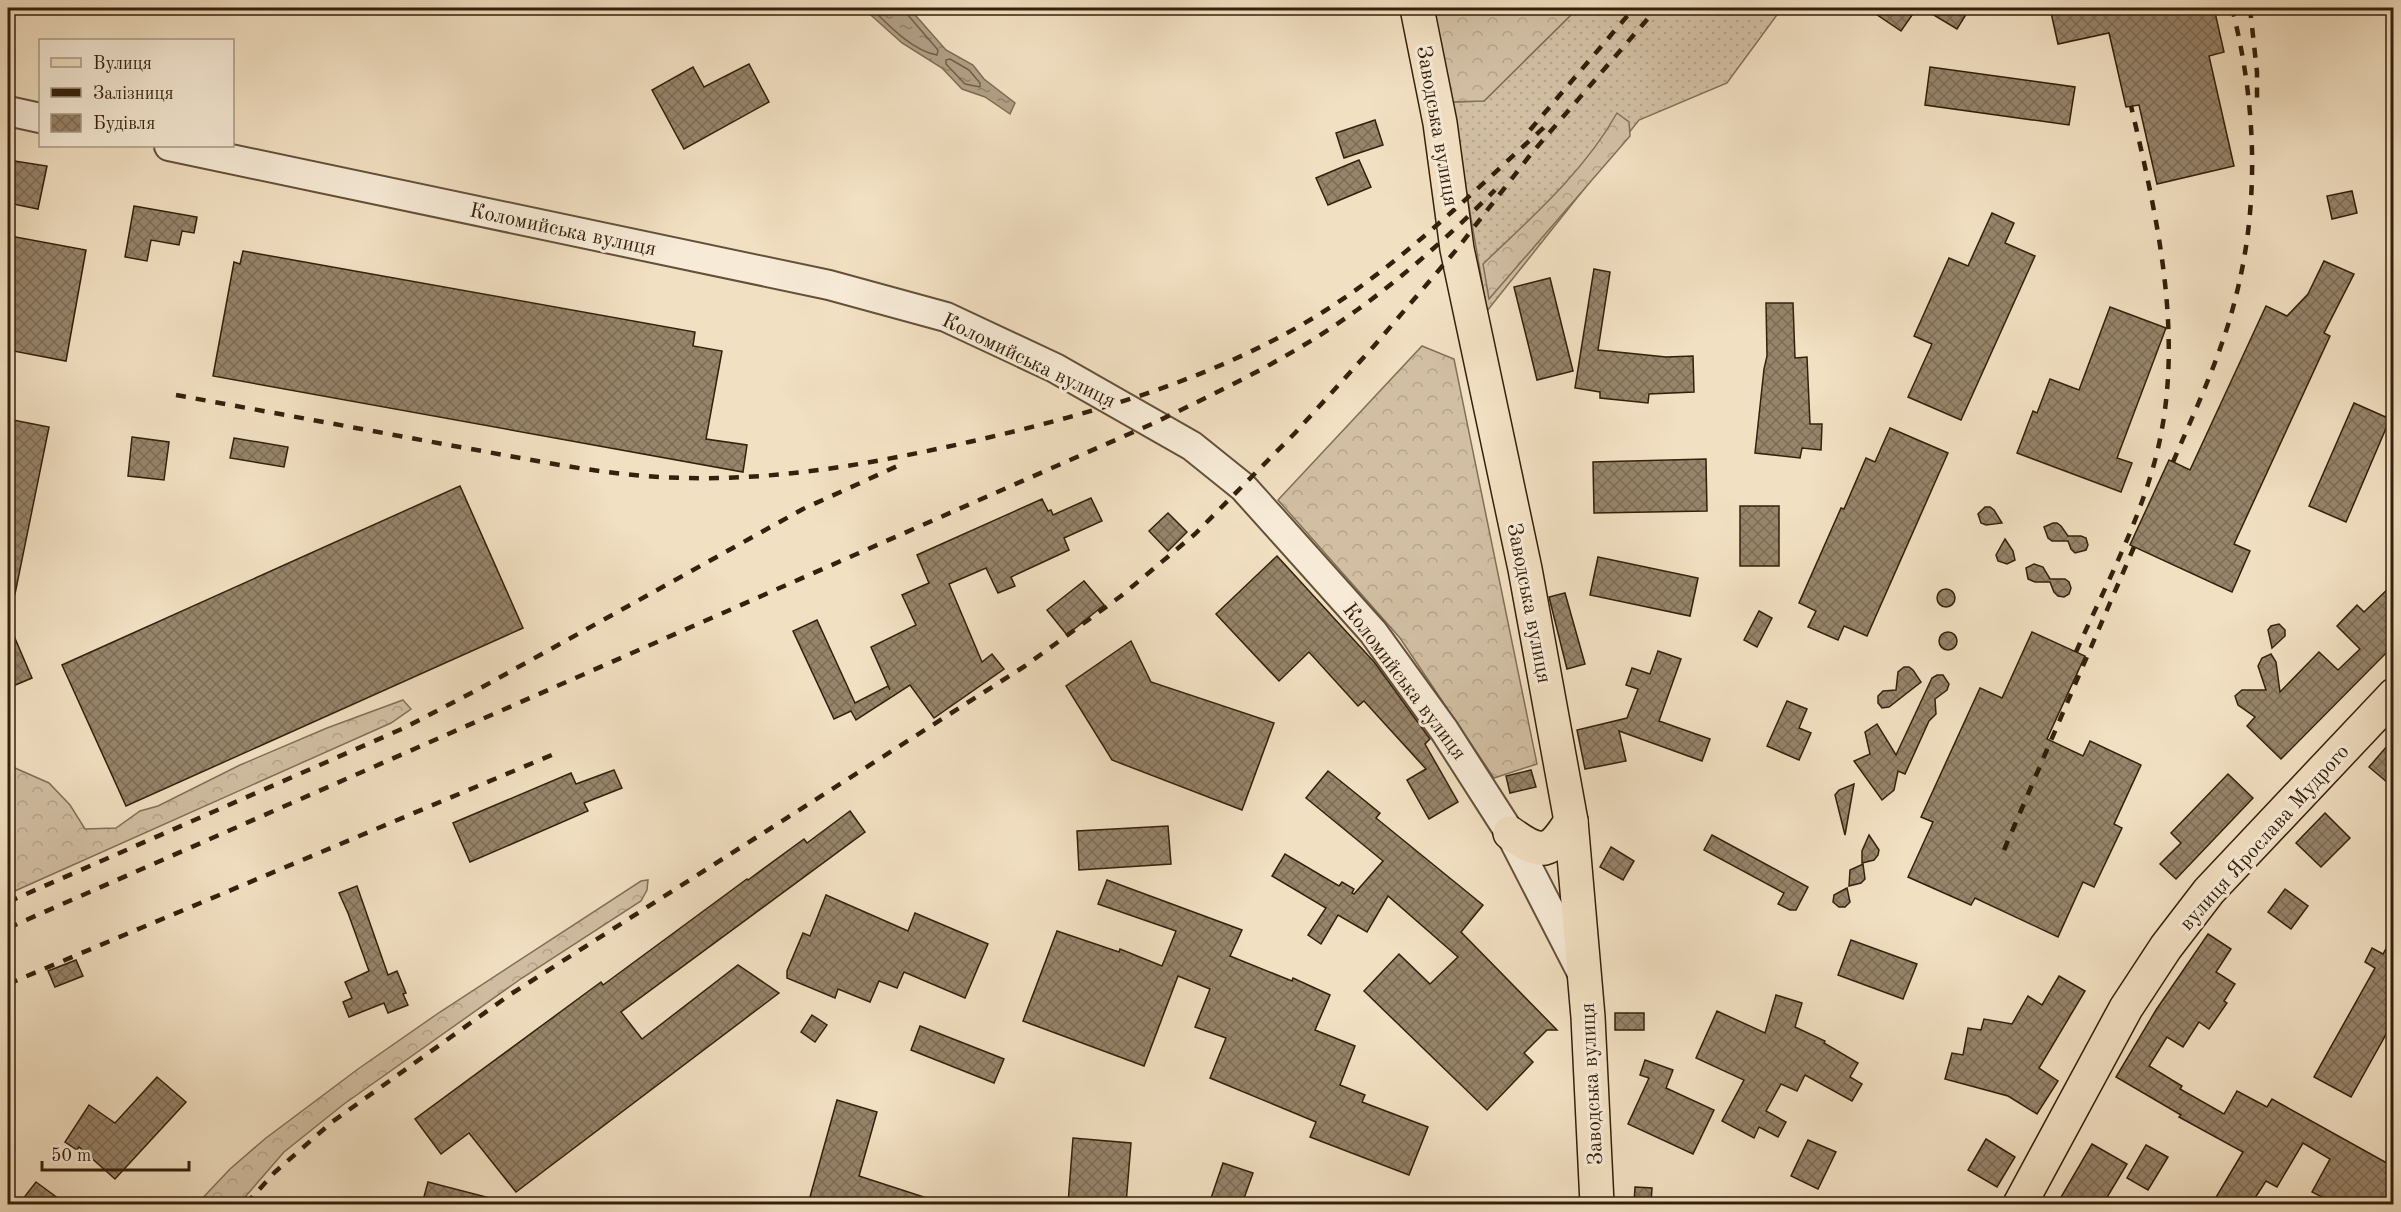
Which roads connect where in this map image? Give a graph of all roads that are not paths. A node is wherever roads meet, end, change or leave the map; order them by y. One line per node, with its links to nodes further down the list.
1 (1417, 8): 6 (main road, Заводська вулиця)
2 (8, 111): 3 (street)
3 (39, 118)
4 (174, 147): 7 (street, Коломийська вулиця)
5 (2394, 695): 10 (main road, вулиця Ярослава Мудрого)
6 (1572, 821): 7 (main road); 8 (main road, Заводська вулиця)
7 (1510, 833): 8 (street, Коломийська вулиця)
8 (1585, 979): 9 (main road, Заводська вулиця)
9 (1598, 1204)
10 (2020, 1204)

